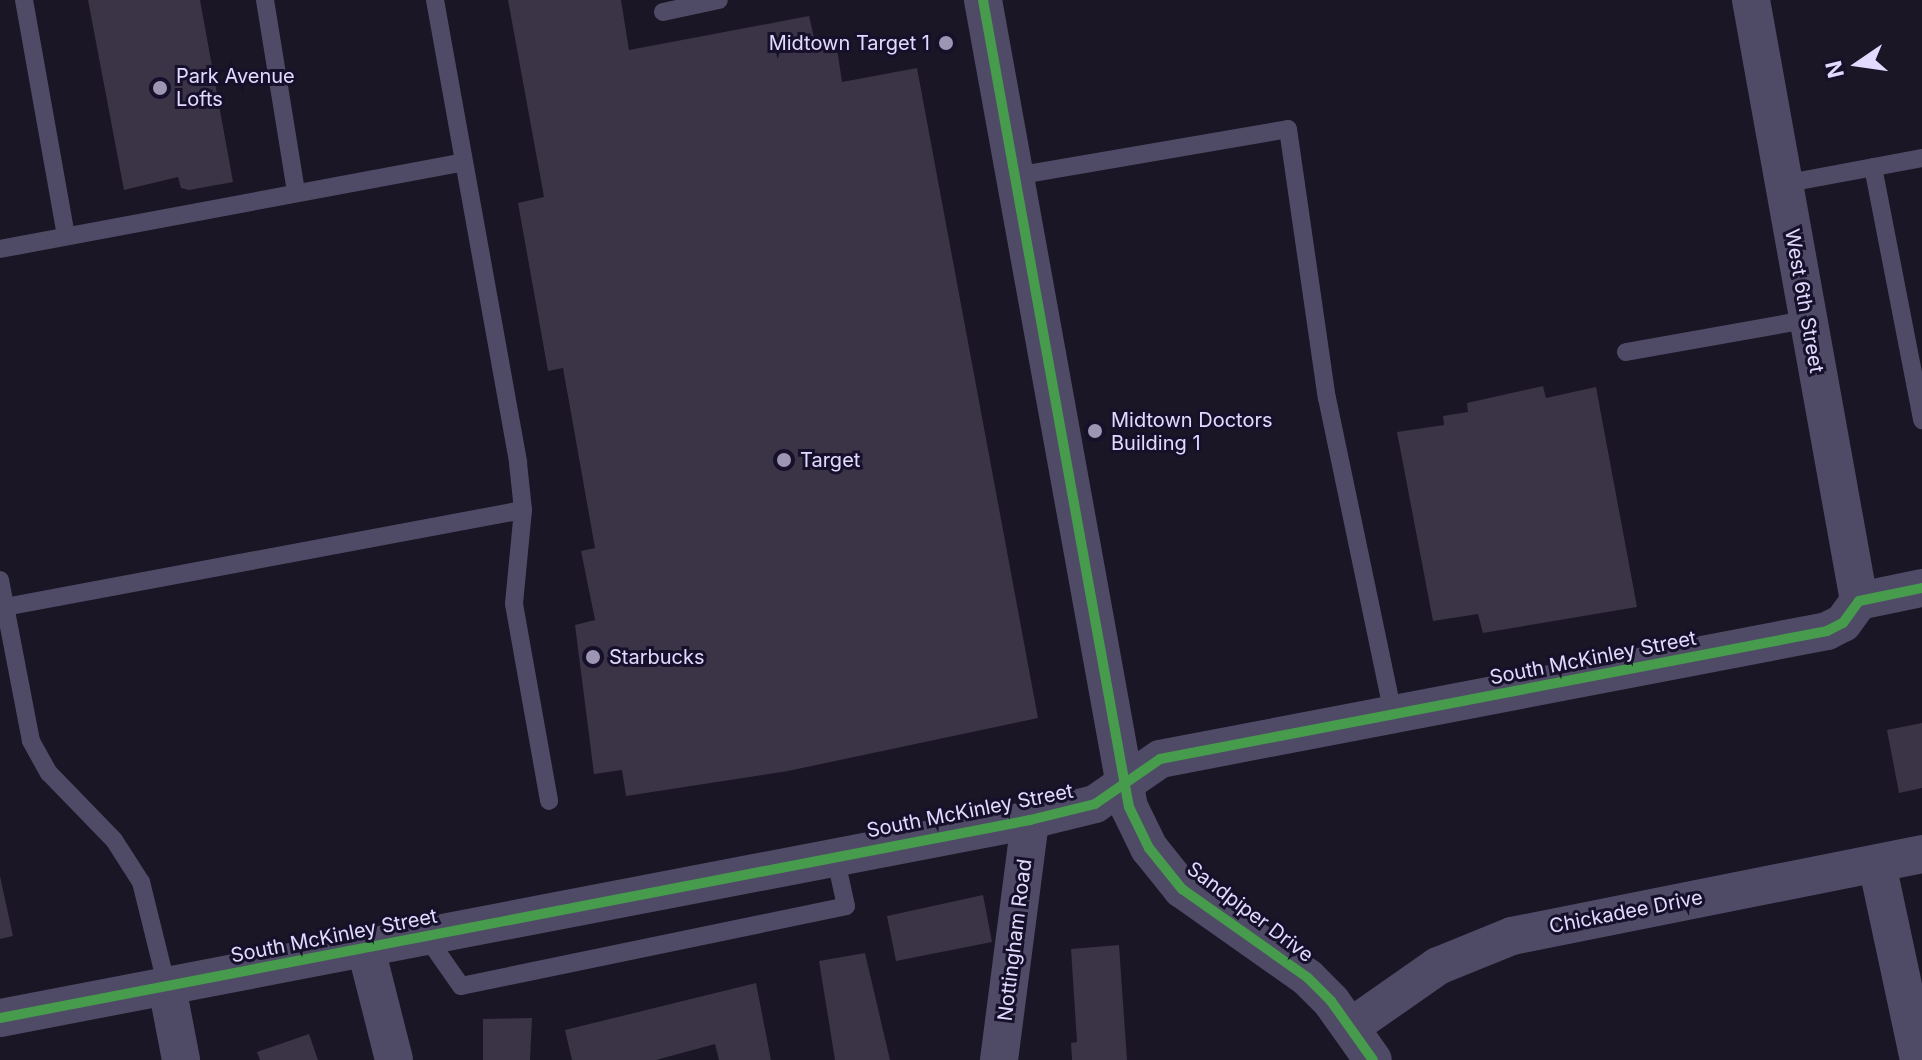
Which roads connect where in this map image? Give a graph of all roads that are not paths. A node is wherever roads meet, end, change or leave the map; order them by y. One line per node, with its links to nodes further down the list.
1 (24, 0): 14 (lane)
2 (265, 0): 13 (lane)
3 (435, 0): 9 (lane)
4 (719, 0): 7 (lane)
5 (983, 0): 11 (street, Sandpiper Drive)
6 (1751, 0): 12 (street, West 6th Street)
7 (663, 12)
8 (1922, 158): 10 (lane)
9 (463, 162): 13 (lane); 19 (lane)
10 (1873, 167): 12 (lane); 18 (lane)
11 (1016, 176): 24 (lane); 25 (street, Sandpiper Drive)
12 (1783, 184): 16 (street, West 6th Street)
13 (296, 192): 14 (lane)
14 (66, 235): 15 (lane)
15 (0, 249)
16 (1806, 320): 17 (lane); 22 (street, West 6th Street)
17 (1626, 352)
18 (1922, 420)
19 (523, 510): 23 (lane); 26 (lane)
20 (0, 580): 23 (lane)
21 (1922, 588): 22 (street)
22 (1859, 601): 24 (street, South McKinley Street)
23 (5, 607): 33 (lane)
24 (1393, 714): 25 (street, South McKinley Street)
25 (1125, 782): 27 (street, South McKinley Street); 35 (street, Sandpiper Drive)
26 (549, 801)
27 (1030, 820): 29 (street, South McKinley Street); 38 (street, Nottingham Road)
28 (1922, 854): 30 (street, Chickadee Drive)
29 (835, 856): 31 (street, South McKinley Street); 31 (lane)
30 (1877, 864): 35 (street, Chickadee Drive); 40 (street)
31 (426, 936): 32 (street, South McKinley Street)
32 (366, 949): 33 (street, South McKinley Street); 37 (street)
33 (167, 987): 34 (street, South McKinley Street); 36 (street)
34 (0, 1018)
35 (1352, 1026): 39 (street, Sandpiper Drive)
36 (181, 1060)
37 (394, 1060)
38 (999, 1060)
39 (1373, 1060)
40 (1919, 1060)

